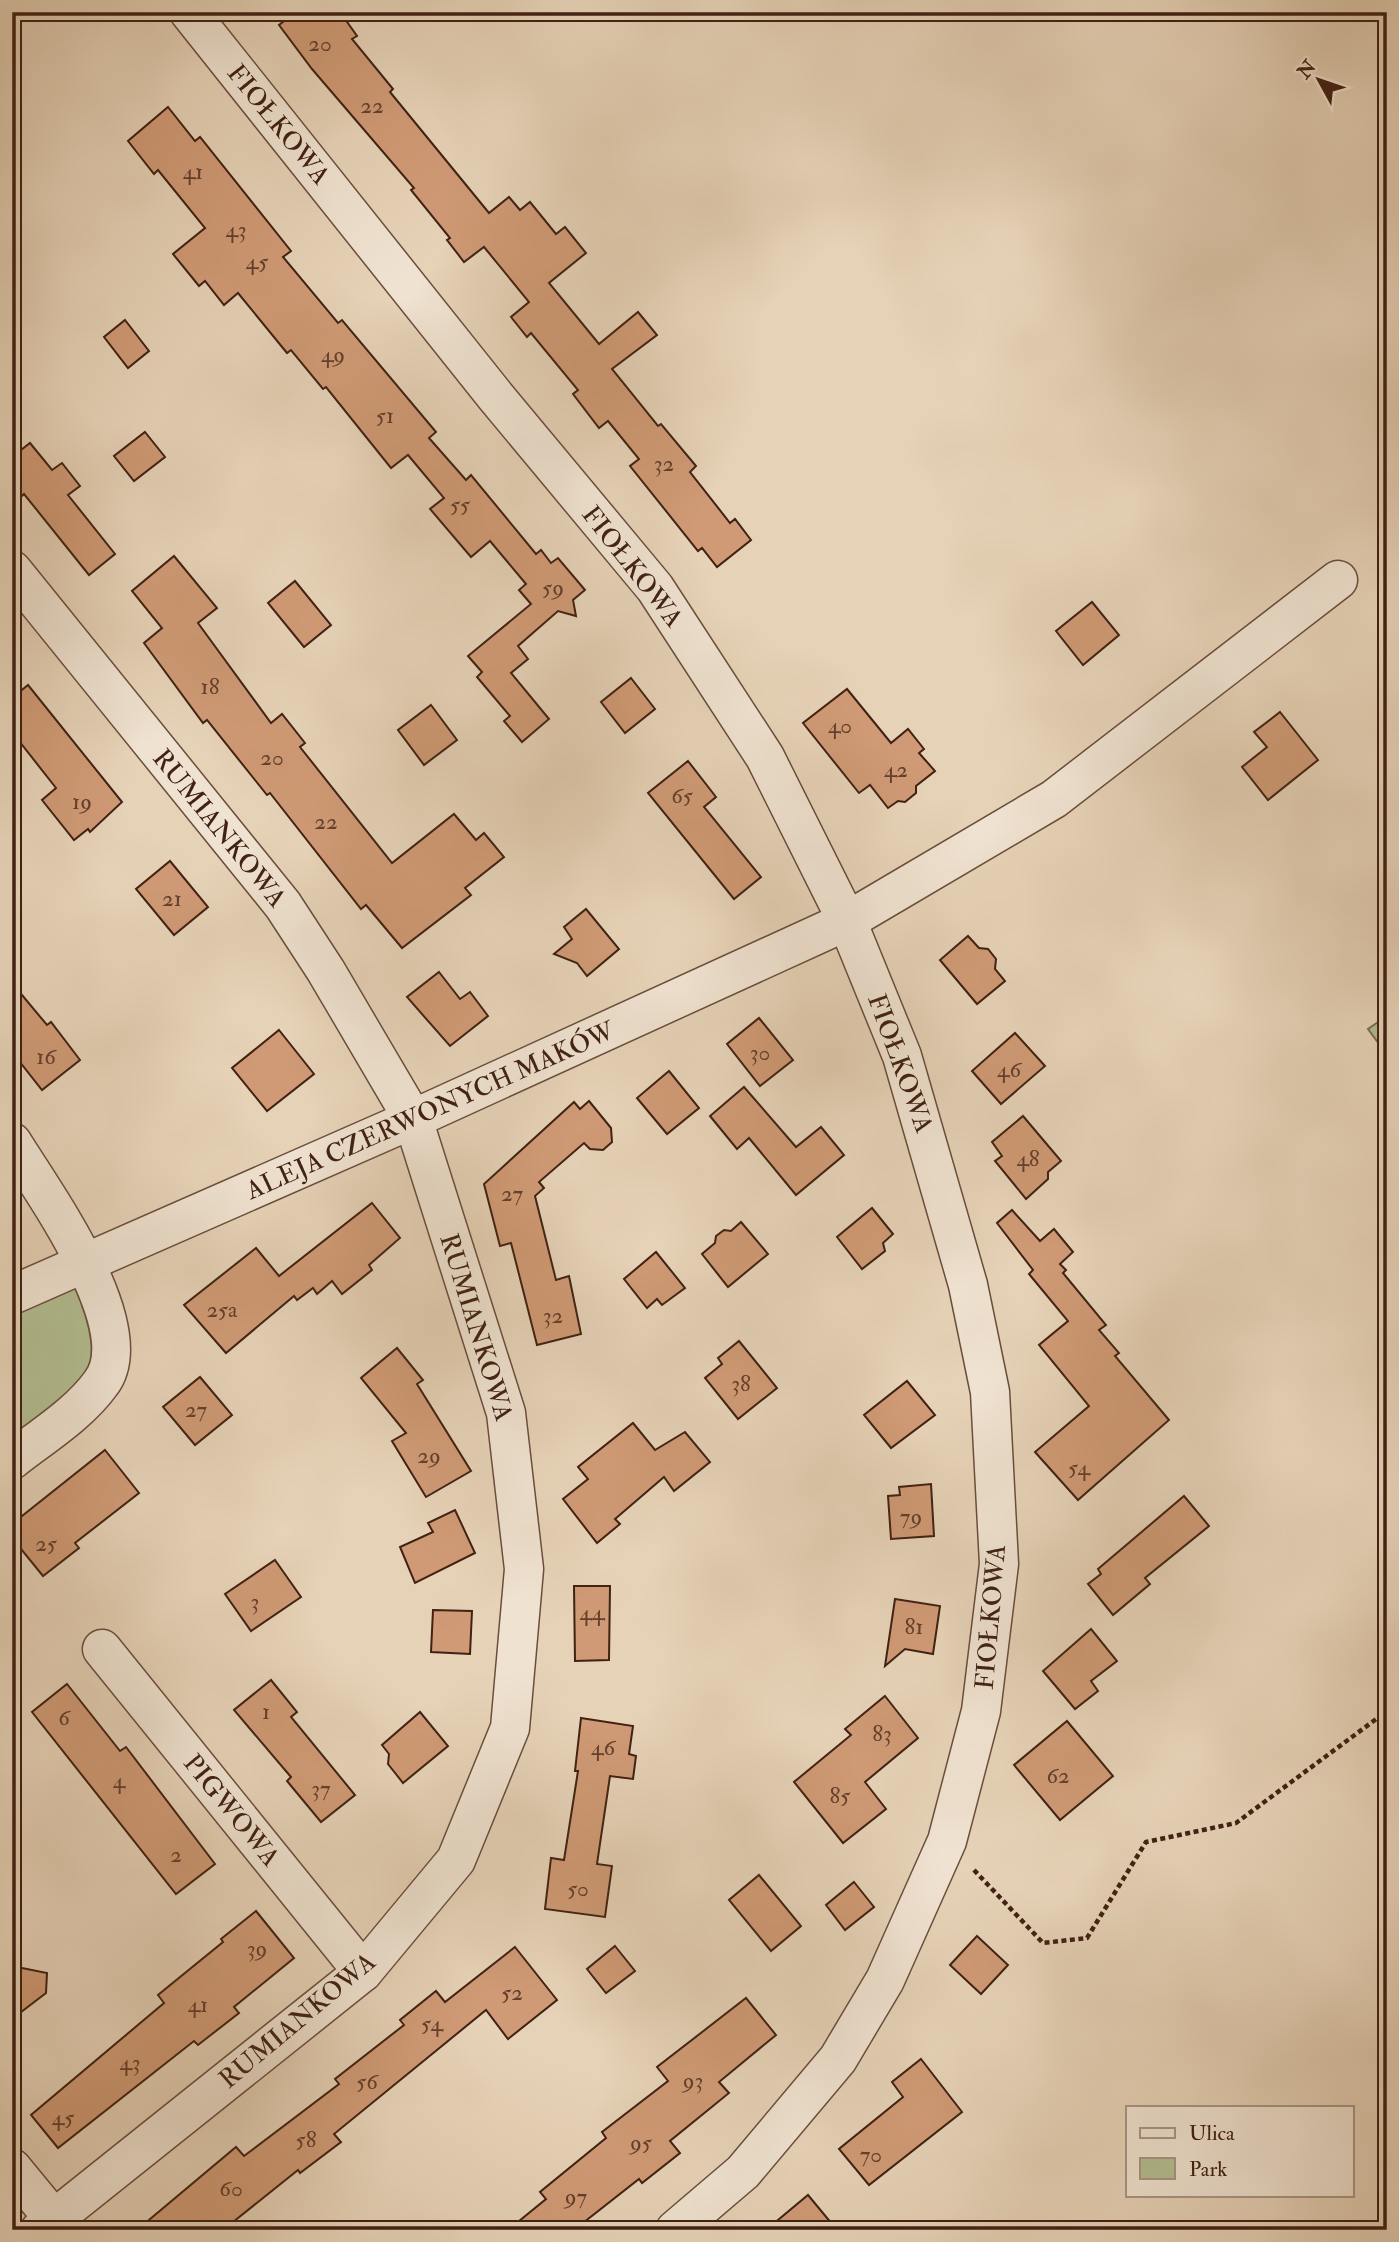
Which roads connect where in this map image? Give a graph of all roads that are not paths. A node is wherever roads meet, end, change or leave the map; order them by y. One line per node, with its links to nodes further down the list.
1 (189, 12): 4 (street, FIOŁKOWA)
2 (12, 570): 5 (street, RUMIANKOWA)
3 (1338, 580): 4 (street, ALEJA CZERWONYCH MAKÓW)
4 (847, 920): 5 (street, ALEJA CZERWONYCH MAKÓW); 14 (street, FIOŁKOWA)
5 (413, 1119): 7 (street, ALEJA CZERWONYCH MAKÓW); 11 (street, RUMIANKOWA)
6 (12, 1142): 7 (street)
7 (86, 1264): 8 (street, ALEJA CZERWONYCH MAKÓW); 9 (street)
8 (12, 1295)
9 (12, 1460)
10 (102, 1649): 11 (street, PIGWOWA)
11 (363, 1972): 13 (street, RUMIANKOWA)
12 (12, 2168): 13 (street)
13 (52, 2226)
14 (675, 2230)

